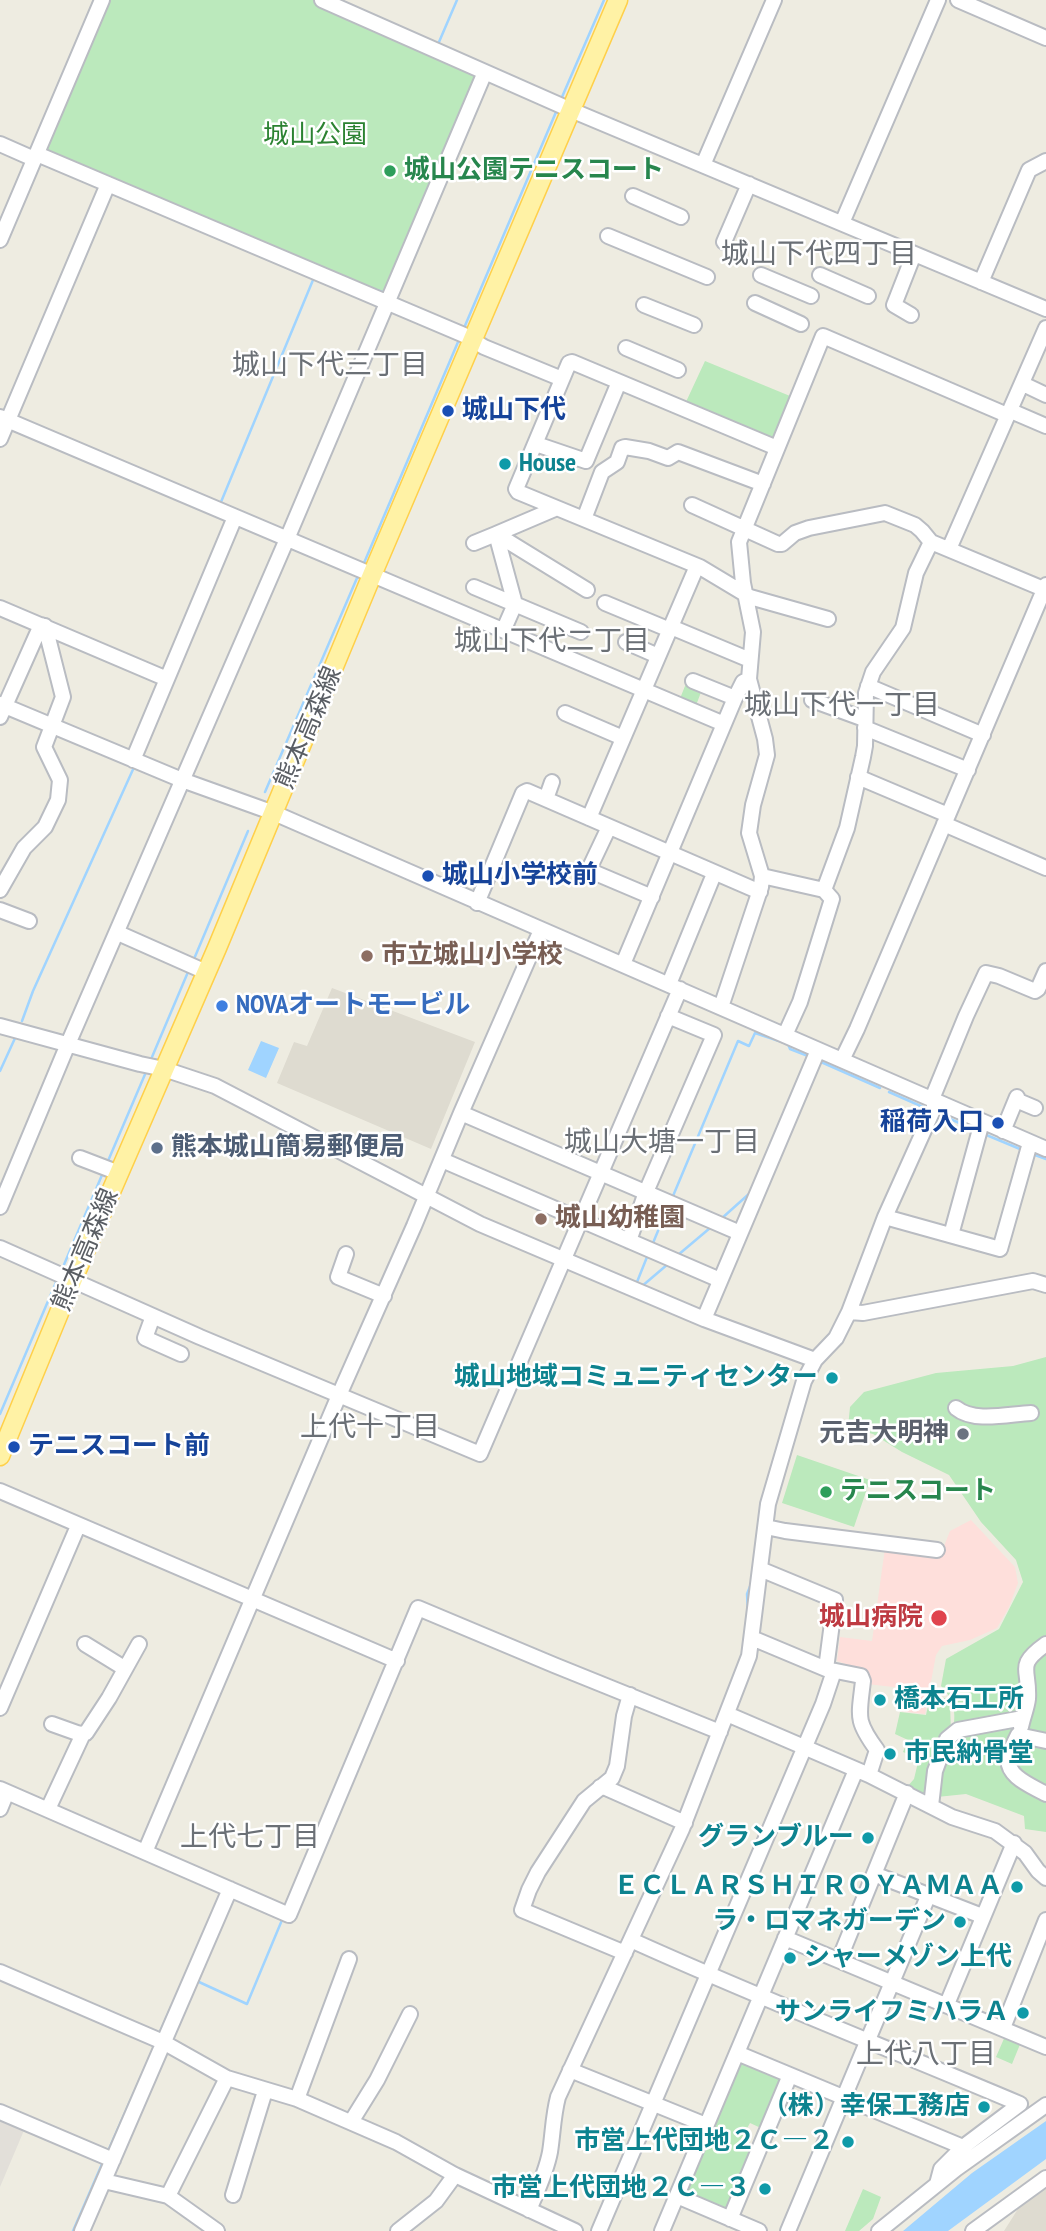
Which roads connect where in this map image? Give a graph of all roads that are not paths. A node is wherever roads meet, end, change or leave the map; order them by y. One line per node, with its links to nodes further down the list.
1 (102, 0): 12 (street)
2 (322, 0): 7 (street)
3 (618, 0): 10 (main road, 熊本高森線)
4 (774, 0): 14 (street)
5 (938, 0): 19 (street)
6 (958, 0): 8 (street)
7 (352, 6): 9 (street)
8 (1046, 38)
9 (485, 72): 10 (street); 30 (street)
10 (571, 110): 14 (street); 38 (main road, 熊本高森線)
11 (0, 144): 12 (street)
12 (36, 156): 15 (street); 21 (street)
13 (1046, 161): 27 (street)
14 (703, 165): 16 (street)
15 (108, 184): 30 (street); 46 (street)
16 (749, 184): 19 (street); 22 (street)
17 (633, 196): 18 (street)
18 (681, 217)
19 (842, 223): 23 (street)
20 (608, 236): 26 (street)
21 (0, 240)
22 (724, 242)
23 (914, 254): 27 (street); 34 (street)
24 (761, 275): 28 (street)
25 (820, 275): 29 (street)
26 (707, 277)
27 (981, 282): 33 (street)
28 (811, 296)
29 (868, 296)
30 (386, 302): 38 (street); 58 (street)
31 (755, 303): 35 (street)
32 (645, 305): 36 (street)
33 (1046, 309)
34 (911, 315)
35 (801, 324)
36 (694, 325)
37 (1046, 328): 43 (street)
38 (473, 341): 41 (street); 63 (main road, 熊本高森線)
39 (626, 348): 40 (street)
40 (678, 370)
41 (562, 379): 42 (street); 49 (street)
42 (619, 382): 49 (street); 50 (street)
43 (1023, 384): 44 (street); 45 (street)
44 (1046, 395)
45 (1009, 413): 47 (street); 50 (street); 61 (street)
46 (4, 419): 48 (street); 54 (street)
47 (1046, 426)
48 (0, 439)
49 (536, 444): 53 (street)
50 (777, 448): 51 (street)
51 (763, 484): 55 (street); 56 (street)
52 (692, 505): 56 (street)
53 (557, 508): 55 (street); 57 (street)
54 (235, 517): 58 (street); 79 (street)
55 (584, 519): 62 (street)
56 (745, 529): 60 (street); 67 (street)
57 (496, 534): 59 (street); 66 (street); 69 (street)
58 (287, 539): 63 (street); 96 (street)
59 (474, 542)
60 (931, 542): 61 (street); 82 (street)
61 (949, 549): 65 (street)
62 (697, 566): 67 (street); 74 (street)
63 (372, 575): 73 (street); 99 (main road, 熊本高森線)
64 (474, 587): 69 (street)
65 (1045, 588): 91 (street)
66 (587, 590)
67 (745, 594): 71 (street); 78 (street)
68 (605, 603): 74 (street)
69 (515, 604): 73 (street); 75 (street)
70 (0, 608): 72 (street)
71 (828, 619)
72 (43, 625): 79 (street); 86 (street); 90 (street)
73 (504, 629): 83 (street)
74 (670, 629): 77 (street); 78 (street)
75 (581, 632)
76 (626, 642): 77 (street)
77 (658, 656): 83 (street)
78 (750, 660): 80 (street)
79 (167, 679): 93 (street)
80 (749, 679): 84 (street); 106 (street)
81 (693, 681): 84 (street)
82 (868, 686): 88 (street); 91 (street)
83 (643, 690): 89 (street); 92 (street)
84 (735, 698): 89 (street)
85 (812, 700): 88 (street)
86 (1, 709): 90 (street)
87 (565, 713): 92 (street)
88 (865, 723): 94 (street); 95 (street)
89 (724, 724): 103 (street)
90 (52, 726): 93 (street); 107 (street)
91 (983, 735): 94 (street)
92 (623, 738): 100 (street)
93 (133, 760): 96 (street)
94 (968, 770): 101 (street)
95 (858, 777): 101 (street); 108 (street)
96 (182, 780): 99 (street); 115 (street)
97 (552, 782): 98 (street)
98 (546, 799): 100 (street); 111 (street)
99 (274, 813): 111 (street); 118 (main road, 熊本高森線)
100 (589, 818): 102 (street)
101 (946, 820): 104 (street); 126 (street)
102 (609, 827): 103 (street); 110 (street)
103 (669, 854): 105 (street); 110 (street)
104 (1046, 868)
105 (714, 874): 109 (street); 119 (street)
106 (762, 876): 108 (street); 109 (street)
107 (0, 890)
108 (824, 890): 123 (street)
109 (760, 892): 120 (street)
110 (652, 897): 116 (street)
111 (477, 903): 114 (street)
112 (0, 911): 113 (street)
113 (29, 921)
114 (541, 930): 116 (street); 130 (street)
115 (118, 933): 118 (street); 124 (street)
116 (623, 964): 119 (street)
117 (1046, 971): 128 (street)
118 (206, 972): 127 (main road, 熊本高森線)
119 (674, 986): 120 (street); 121 (street)
120 (721, 1007): 123 (street)
121 (668, 1016): 138 (street); 139 (street)
122 (0, 1026): 124 (street)
123 (785, 1035): 125 (street)
124 (68, 1044): 127 (street); 141 (street)
125 (818, 1050): 126 (street); 144 (street)
126 (842, 1060): 128 (street)
127 (164, 1069): 137 (main road, 熊本高森線); 140 (street)
128 (933, 1101): 131 (street); 142 (street)
129 (1035, 1108): 132 (street)
130 (461, 1113): 136 (street); 138 (street)
131 (980, 1128): 132 (street); 145 (street)
132 (1003, 1131): 133 (street)
133 (1030, 1143): 134 (street); 145 (street)
134 (1046, 1149)
135 (80, 1158): 137 (street)
136 (442, 1160): 140 (street); 143 (street)
137 (118, 1173): 150 (main road, 熊本高森線)
138 (601, 1173): 139 (street); 143 (street)
139 (646, 1192): 144 (street); 146 (street)
140 (427, 1196): 149 (street); 153 (street)
141 (0, 1207)
142 (885, 1217): 145 (street); 154 (street)
143 (581, 1220): 146 (street); 149 (street)
144 (740, 1233): 151 (street)
145 (951, 1235)
146 (629, 1241): 151 (street)
147 (0, 1248): 150 (street)
148 (346, 1254): 153 (street)
149 (564, 1259): 156 (street); 159 (street)
150 (73, 1279): 155 (street); 162 (main road, 熊本高森線)
151 (720, 1280): 156 (street)
152 (1046, 1285): 154 (street)
153 (384, 1296): 159 (street)
154 (849, 1312): 158 (street)
155 (153, 1315): 157 (street); 159 (street)
156 (704, 1319): 158 (street)
157 (181, 1354)
158 (815, 1360): 165 (street)
159 (340, 1394): 168 (street)
160 (956, 1408): 161 (street)
161 (1031, 1412)
162 (0, 1456)
163 (0, 1491): 164 (street)
164 (78, 1526): 168 (street); 177 (street)
165 (766, 1527): 166 (street); 167 (street)
166 (937, 1550)
167 (760, 1569): 169 (street); 175 (street)
168 (253, 1599): 173 (street); 196 (street)
169 (752, 1638): 175 (street); 178 (street)
170 (85, 1644): 174 (street)
171 (139, 1644): 174 (street)
172 (1046, 1644): 179 (street)
173 (397, 1661): 176 (street); 199 (street)
174 (124, 1668): 182 (street)
175 (830, 1670): 185 (street); 186 (street)
176 (630, 1695): 181 (street); 187 (street)
177 (0, 1708)
178 (727, 1714): 181 (street); 185 (street)
179 (1023, 1718): 183 (street); 191 (street)
180 (52, 1724): 182 (street)
181 (720, 1732): 194 (street)
182 (83, 1734): 193 (street)
183 (1018, 1735): 184 (street); 190 (street)
184 (1046, 1741)
185 (804, 1748): 186 (street); 208 (street)
186 (862, 1772): 189 (street); 203 (street)
187 (600, 1787): 194 (street); 204 (street)
188 (4, 1791): 192 (street); 193 (street)
189 (907, 1793): 191 (street); 197 (street)
190 (1046, 1794)
191 (931, 1806): 195 (street)
192 (0, 1809)
193 (48, 1809): 196 (street)
194 (685, 1823): 204 (street)
195 (1014, 1843): 198 (street); 201 (street)
196 (145, 1852): 199 (street)
197 (874, 1874): 200 (street); 206 (street)
198 (1046, 1878)
199 (230, 1889): 215 (street)
200 (929, 1894): 201 (street); 209 (street)
201 (982, 1916): 211 (street)
202 (1046, 1920): 213 (street)
203 (785, 1938): 206 (street); 210 (street)
204 (628, 1946): 208 (street); 218 (street)
205 (349, 1959): 223 (street)
206 (839, 1960): 209 (street)
207 (0, 1972): 215 (street)
208 (707, 1974): 210 (street); 224 (street)
209 (892, 1982): 211 (street); 214 (street)
210 (761, 1995): 214 (street); 217 (street)
211 (947, 2004): 213 (street)
212 (410, 2014): 227 (street)
213 (1003, 2028): 216 (street)
214 (868, 2040): 222 (street); 229 (street)
215 (163, 2042): 220 (street); 230 (street)
216 (1046, 2047)
217 (737, 2053): 219 (street); 228 (street)
218 (570, 2070): 224 (street); 238 (street)
219 (790, 2075): 222 (street); 239 (street)
220 (227, 2078): 221 (street); 236 (street)
221 (265, 2091): 223 (street); 235 (street)
222 (843, 2097): 229 (street); 248 (street)
223 (297, 2099): 227 (street)
224 (653, 2104): 228 (street); 245 (street)
225 (1046, 2105): 234 (street)
226 (0, 2112): 230 (street)
227 (351, 2122): 231 (street)
228 (706, 2126): 237 (street)
229 (963, 2147): 234 (street)
230 (113, 2160): 233 (street)
231 (455, 2175): 238 (street); 243 (street)
232 (1046, 2178): 250 (street)
233 (104, 2181): 236 (street); 241 (street)
234 (937, 2184): 249 (street)
235 (233, 2195)
236 (168, 2196): 242 (street)
237 (677, 2196): 239 (street); 246 (street)
238 (529, 2210): 240 (street)
239 (730, 2219): 247 (street)
240 (542, 2225): 244 (street)
241 (82, 2231)
242 (217, 2231)
243 (398, 2231)
244 (575, 2231)
245 (599, 2231)
246 (662, 2231)
247 (759, 2231)
248 (788, 2231)
249 (879, 2231)
250 (973, 2231)

